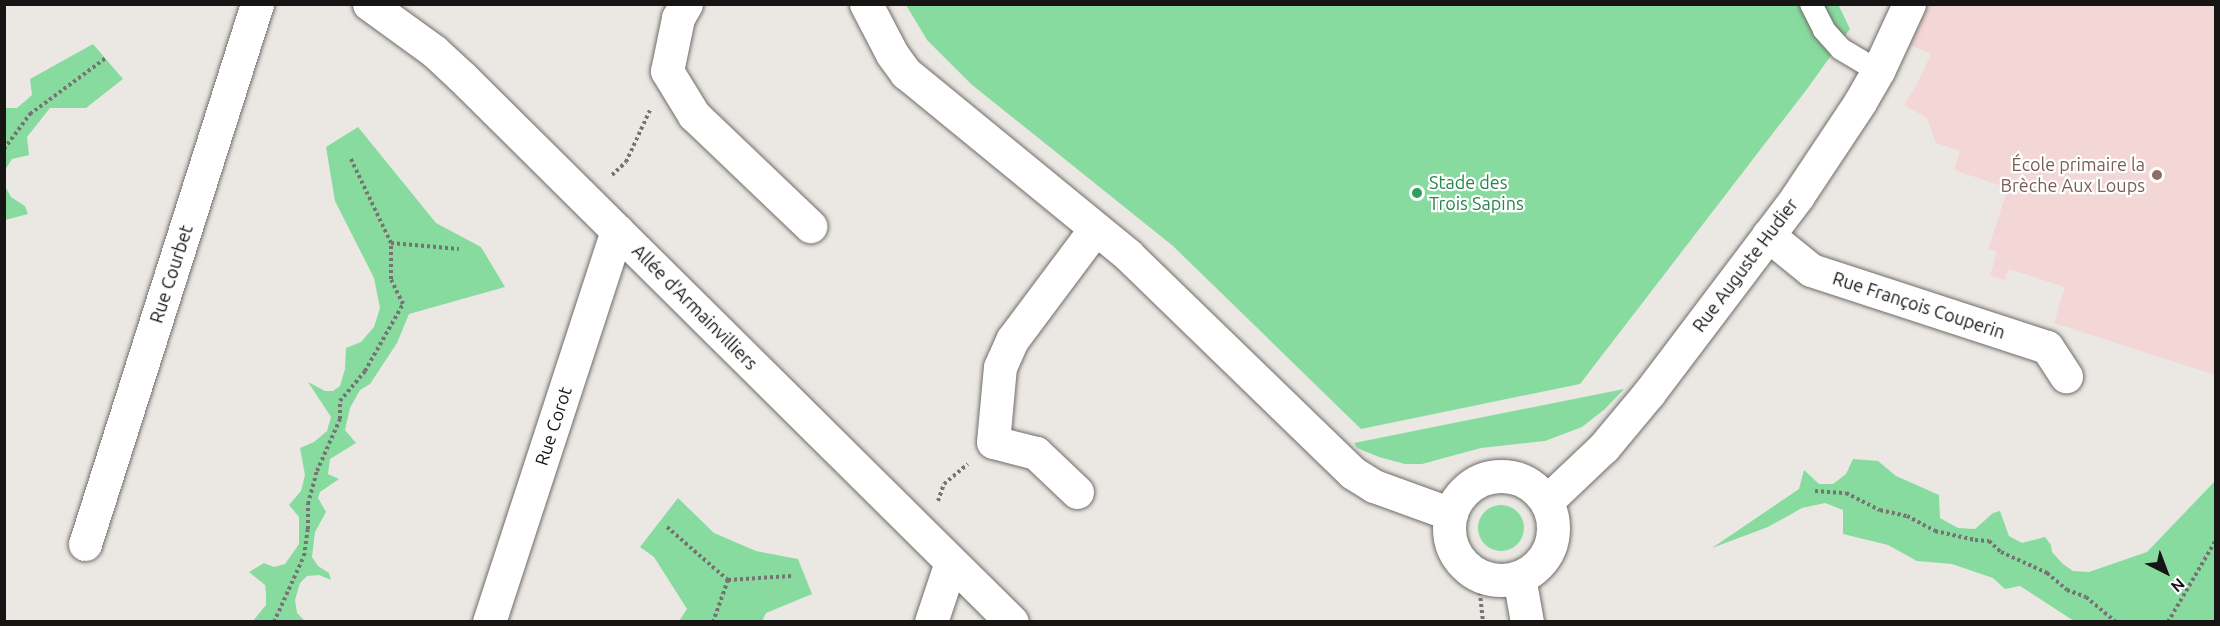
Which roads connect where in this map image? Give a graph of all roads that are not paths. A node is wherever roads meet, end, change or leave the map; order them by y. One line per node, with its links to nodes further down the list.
1 (257, 4): 16 (street, Rue Courbet)
2 (369, 4): 10 (street, Allée d'Armainvilliers)
3 (686, 4): 8 (street)
4 (866, 4): 9 (street)
5 (1811, 4): 7 (lane)
6 (1909, 4): 7 (street, Rue Auguste Hudier)
7 (1878, 71): 11 (street, Rue Auguste Hudier)
8 (810, 226)
9 (1095, 229): 13 (street); 15 (street)
10 (617, 230): 17 (street, Allée d'Armainvilliers); 20 (street, Rue Corot)
11 (1768, 235): 12 (street, Rue François Couperin); 14 (street, Rue Auguste Hudier)
12 (2066, 376)
13 (1077, 492)
14 (1547, 501): 15 (street); 18 (street)
15 (1451, 514): 18 (street)
16 (85, 544)
17 (951, 562): 21 (street); 22 (street, Allée d'Armainvilliers)
18 (1519, 577): 19 (street)
19 (1534, 620)
20 (489, 621)
21 (931, 621)
22 (1012, 621)

